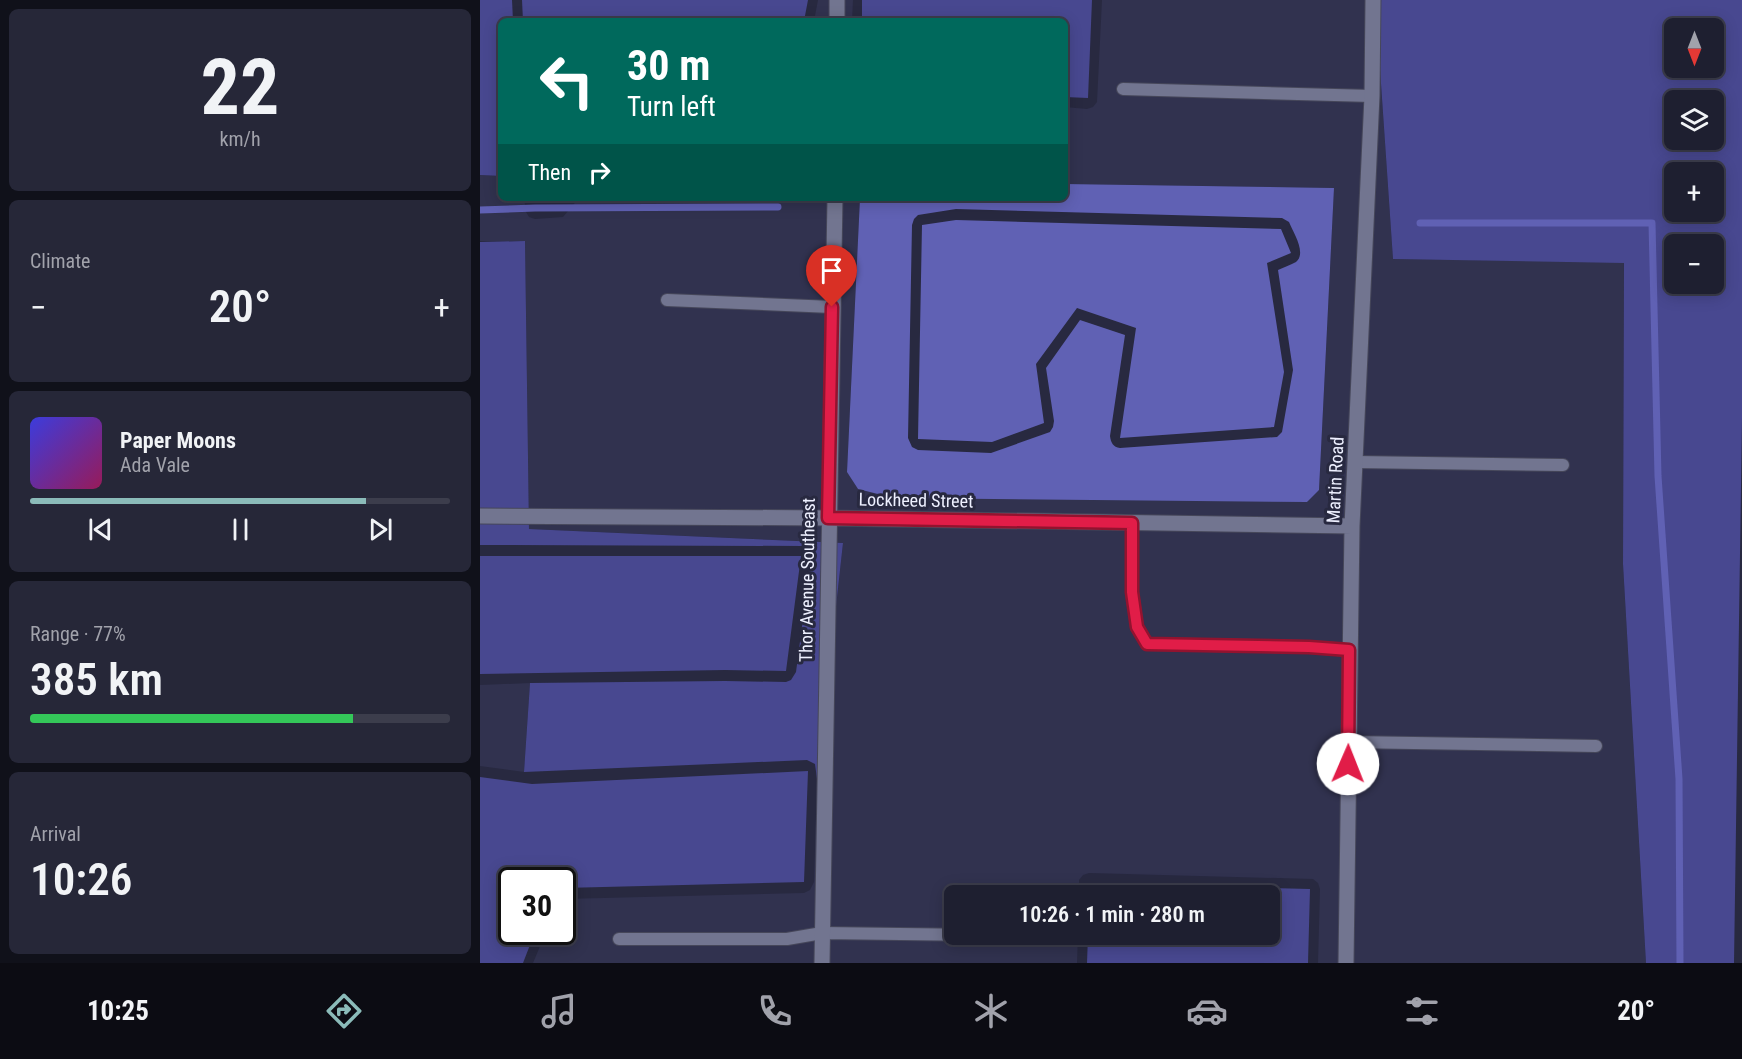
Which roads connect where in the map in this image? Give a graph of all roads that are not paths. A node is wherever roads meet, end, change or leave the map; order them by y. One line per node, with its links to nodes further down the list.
1 (837, 0): 3 (street)
2 (1373, 0): 5 (street, Martin Road)
3 (837, 18)
4 (1122, 89): 5 (lane)
5 (1372, 96): 9 (street, Martin Road)
6 (835, 201): 8 (street, Thor Avenue Southeast)
7 (667, 300): 8 (lane)
8 (832, 307): 12 (street, Thor Avenue Southeast)
9 (1356, 462): 10 (lane); 14 (street, Martin Road)
10 (1563, 465)
11 (480, 516): 12 (street, Lockheed Street)
12 (828, 518): 13 (street, Lockheed Street); 18 (street, Thor Avenue Southeast)
13 (1132, 523): 14 (street, Lockheed Street); 15 (lane)
14 (1352, 526): 15 (street, Martin Road)
15 (1349, 650): 16 (street, Martin Road)
16 (1349, 742): 17 (lane); 22 (street, Martin Road)
17 (1596, 746)
18 (822, 933): 19 (lane); 20 (lane); 21 (street, Thor Avenue Southeast)
19 (944, 935)
20 (619, 939)
21 (822, 963)
22 (1346, 963)

